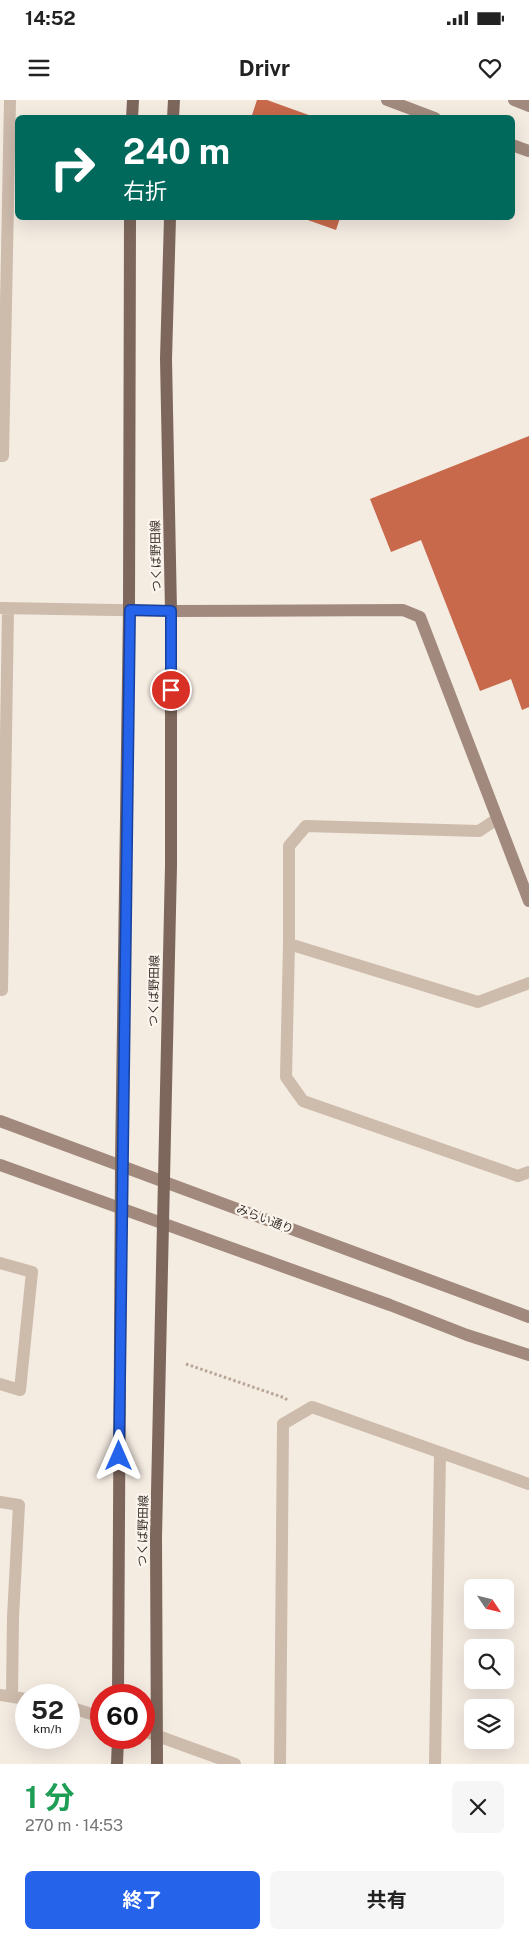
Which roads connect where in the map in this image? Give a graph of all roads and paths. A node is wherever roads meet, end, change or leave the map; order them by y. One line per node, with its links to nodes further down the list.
1 (10, 100): 14 (street)
2 (133, 100): 7 (main road)
3 (174, 100): 8 (main road)
4 (387, 100): 9 (street)
5 (514, 100): 6 (street)
6 (529, 106)
7 (132, 115)
8 (173, 115)
9 (428, 115)
10 (515, 146): 11 (street)
11 (529, 151)
12 (130, 220): 16 (main road, つくば野田線)
13 (170, 220): 17 (main road, つくば野田線)
14 (0, 456)
15 (4, 609): 16 (street); 22 (street)
16 (130, 610): 17 (street); 25 (main road, つくば野田線)
17 (171, 611): 18 (street); 27 (main road, つくば野田線)
18 (497, 819): 19 (street); 20 (street)
19 (529, 901)
20 (289, 944): 21 (street); 26 (street)
21 (529, 983)
22 (0, 989)
23 (0, 1121): 25 (street, みらい通り)
24 (0, 1165): 28 (street)
25 (121, 1165): 27 (street, みらい通り); 28 (main road, つくば野田線)
26 (529, 1172)
27 (164, 1181): 29 (main road, つくば野田線); 31 (street, みらい通り)
28 (121, 1210): 29 (street); 40 (main road, つくば野田線)
29 (164, 1225): 32 (street); 43 (main road, つくば野田線)
30 (0, 1263): 34 (street)
31 (529, 1317)
32 (529, 1355)
33 (186, 1364): 35 (path)
34 (0, 1384)
35 (299, 1415): 36 (street); 48 (street)
36 (440, 1454): 37 (street); 49 (street)
37 (529, 1484)
38 (0, 1502): 39 (street)
39 (6, 1616): 41 (street)
40 (118, 1684)
41 (6, 1696)
42 (155, 1735): 43 (street)
43 (159, 1736): 46 (main road, つくば野田線); 47 (street)
44 (118, 1749): 45 (main road)
45 (117, 1764)
46 (157, 1764)
47 (235, 1764)
48 (280, 1764)
49 (435, 1764)

